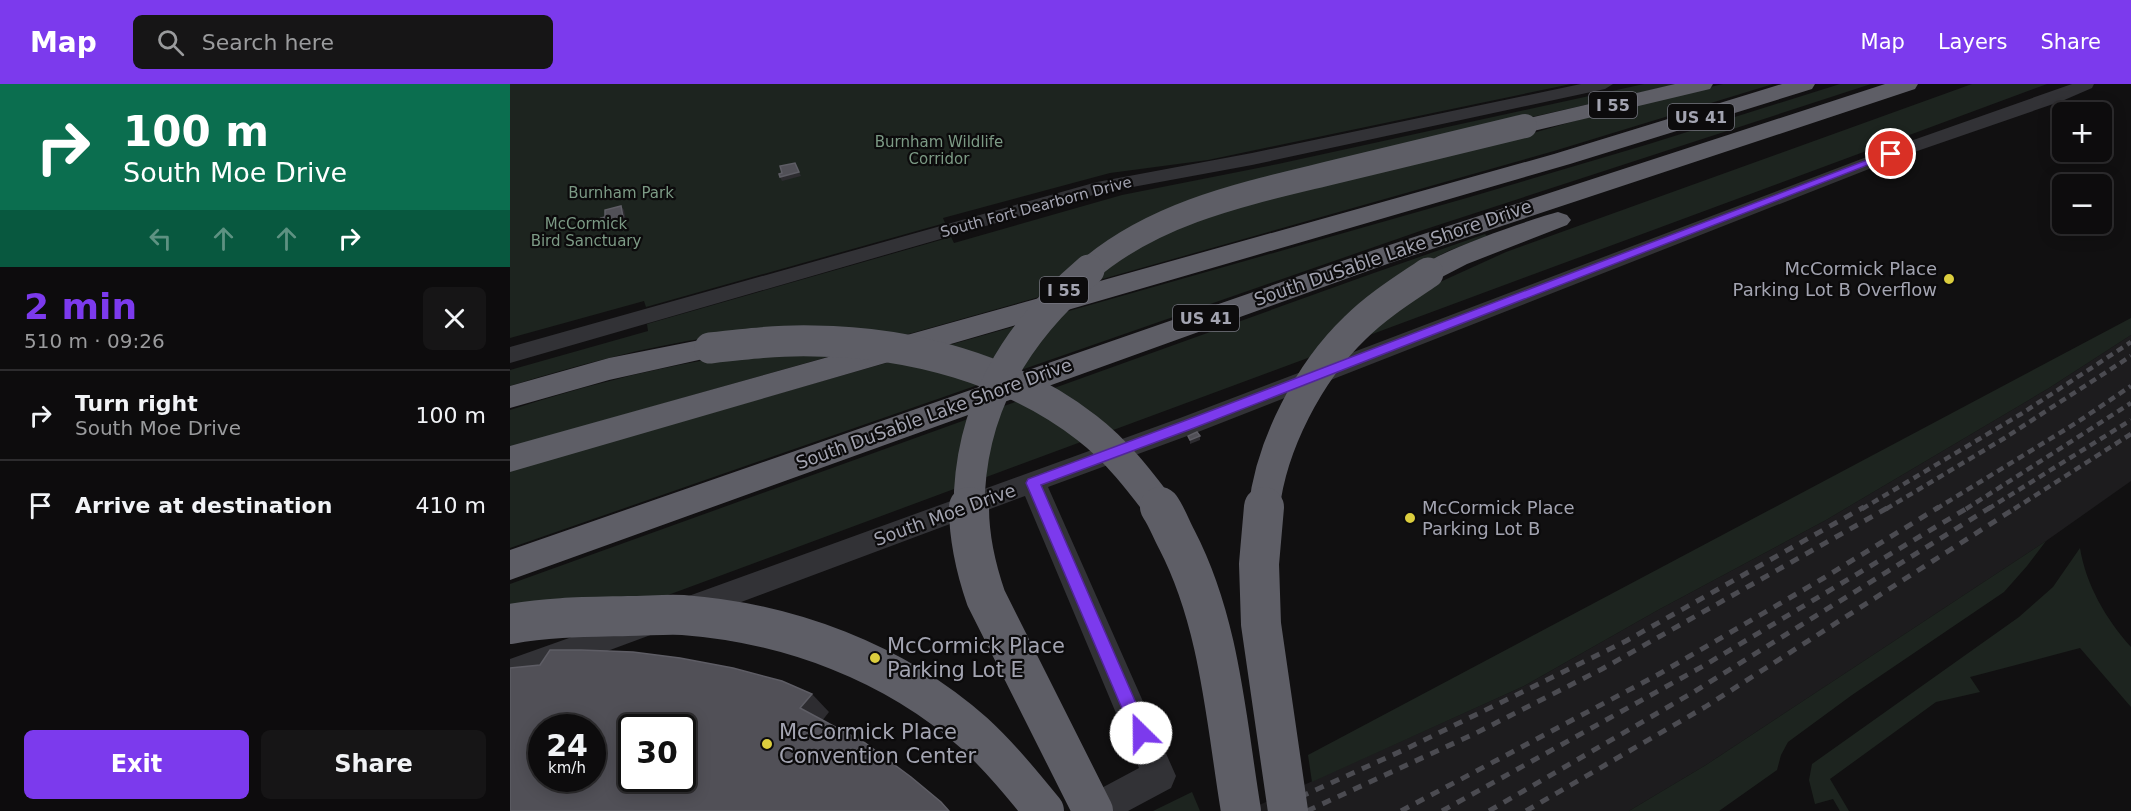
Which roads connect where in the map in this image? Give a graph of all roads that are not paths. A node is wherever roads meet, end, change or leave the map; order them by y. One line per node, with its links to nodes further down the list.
1 (1605, 84): 6 (street, South Fort Dearborn Drive)
2 (1701, 84): 14 (highway, I 55, bridge)
3 (1804, 84): 8 (highway, South DuSable Lake Shore Drive / US 41)
4 (1907, 84): 10 (highway, South DuSable Lake Shore Drive / US 41); 16 (highway, bridge)
5 (2086, 84): 9 (street, South Moe Drive)
6 (510, 355)
7 (510, 398): 15 (highway, bridge)
8 (510, 459)
9 (1033, 483): 12 (street, South Moe Drive); 14 (street)
10 (510, 565)
11 (510, 624): 13 (highway, bridge)
12 (510, 674)
13 (1044, 811)
14 (1093, 811)
15 (1241, 811)
16 (1288, 811)

